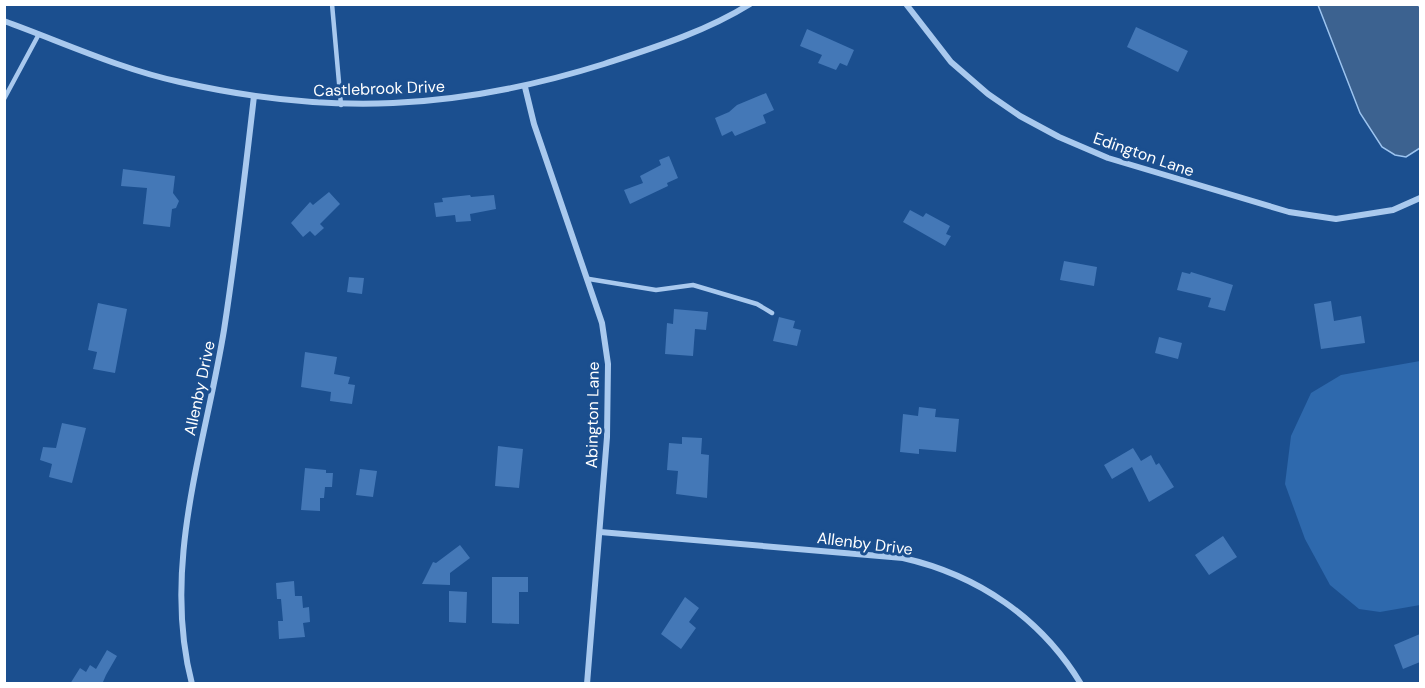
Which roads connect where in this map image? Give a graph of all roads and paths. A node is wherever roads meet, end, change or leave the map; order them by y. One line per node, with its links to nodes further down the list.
1 (332, 4): 9 (lane)
2 (750, 4): 6 (street, Castlebrook Drive)
3 (906, 4): 10 (street, Edington Lane)
4 (4, 21): 5 (street, Castlebrook Drive)
5 (39, 34): 7 (street, Castlebrook Drive); 8 (lane)
6 (525, 87): 9 (street, Castlebrook Drive); 11 (street, Abington Lane)
7 (254, 96): 9 (street, Castlebrook Drive); 14 (street, Allenby Drive)
8 (4, 99)
9 (341, 105)
10 (1420, 198)
11 (589, 279): 12 (lane); 13 (street, Abington Lane)
12 (772, 313)
13 (600, 532): 15 (street, Abington Lane); 16 (street, Allenby Drive)
14 (192, 684)
15 (587, 684)
16 (1081, 684)

